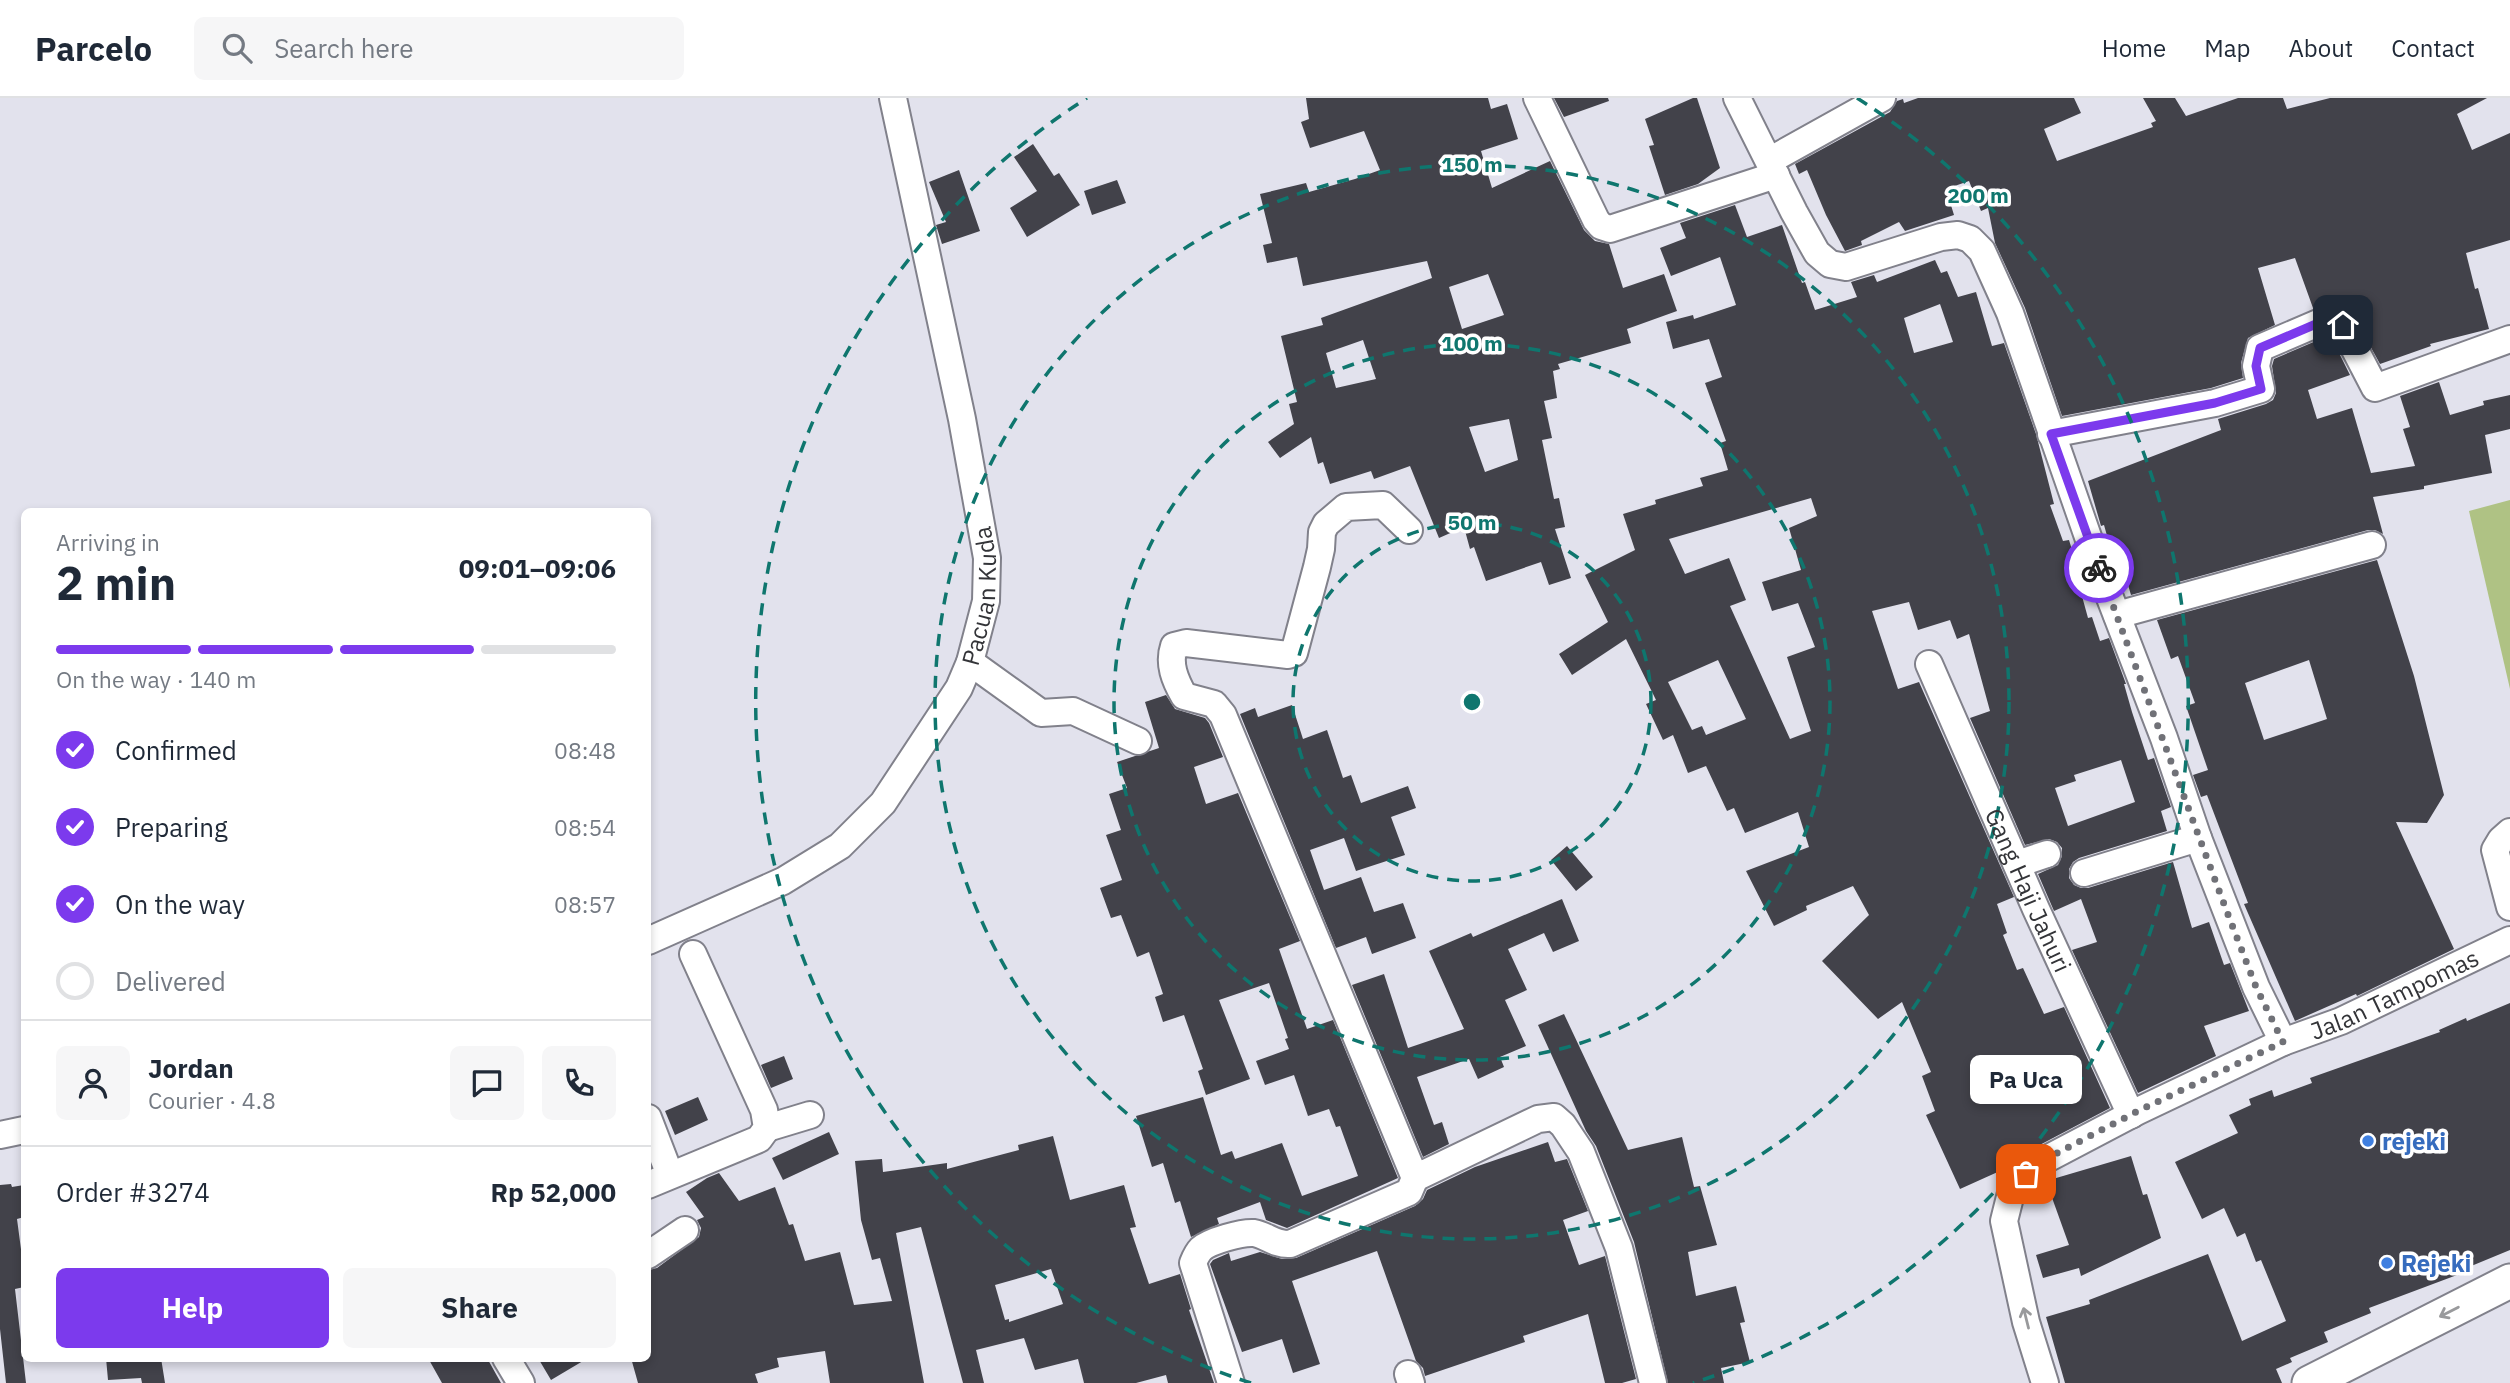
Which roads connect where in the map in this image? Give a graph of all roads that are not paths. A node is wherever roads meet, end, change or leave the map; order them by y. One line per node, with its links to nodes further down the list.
1 (893, 98): 11 (street, Pacuan Kuda)
2 (1537, 98): 5 (street)
3 (1737, 98): 5 (street)
4 (1882, 98): 5 (street)
5 (1772, 168): 7 (street)
6 (2510, 340): 7 (street)
7 (2051, 434): 10 (street)
8 (1409, 530): 30 (street)
9 (2372, 545): 10 (street)
10 (2117, 615): 15 (street)
11 (970, 662): 13 (street); 20 (street, Pacuan Kuda)
12 (1929, 664): 17 (street, Gang Haji Jahuri)
13 (1138, 741)
14 (2510, 832): 19 (street)
15 (2198, 838): 18 (street); 23 (street)
16 (2047, 854): 17 (street)
17 (2017, 864): 25 (street, Gang Haji Jahuri)
18 (2084, 873)
19 (2510, 908)
20 (651, 940)
21 (2510, 940): 23 (street, Jalan Tampomas)
22 (693, 954): 26 (street)
23 (2283, 1042): 25 (street, Jalan Tampomas)
24 (810, 1115): 26 (street)
25 (2131, 1115): 39 (street, Jalan Tampomas, one-way to 25)
26 (767, 1128): 31 (street)
27 (21, 1131): 28 (street)
28 (0, 1135)
29 (651, 1135): 31 (street)
30 (1415, 1178): 37 (street); 38 (street)
31 (659, 1180)
32 (685, 1230): 33 (street)
33 (651, 1253)
34 (2510, 1281): 40 (main road, one-way to 40)
35 (508, 1362): 36 (street)
36 (521, 1383)
37 (1231, 1383)
38 (1653, 1383)
39 (2045, 1383)
40 (2309, 1383)

